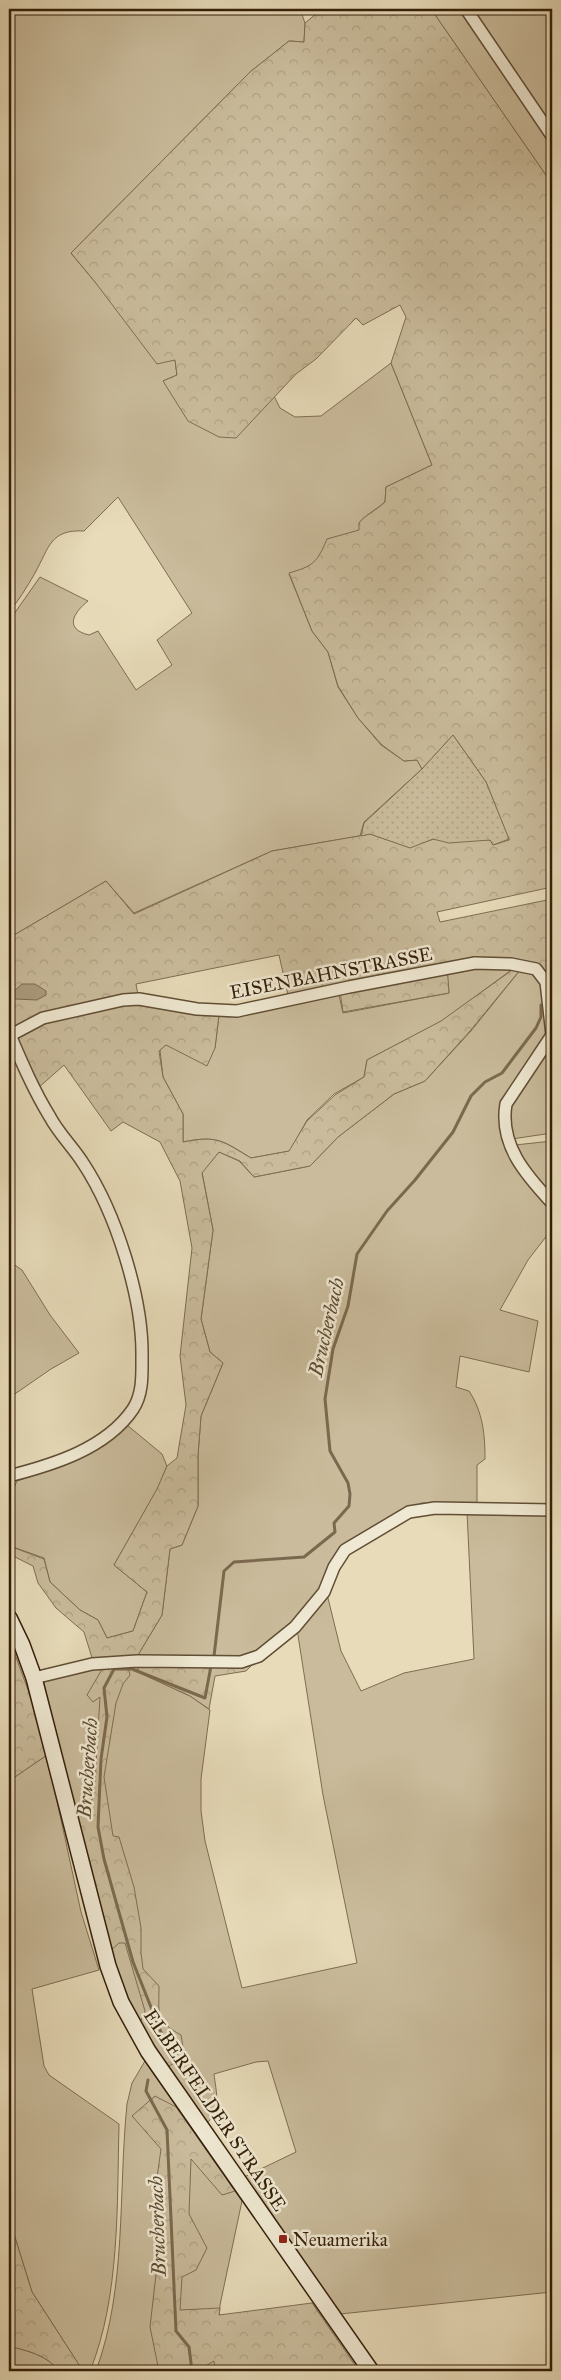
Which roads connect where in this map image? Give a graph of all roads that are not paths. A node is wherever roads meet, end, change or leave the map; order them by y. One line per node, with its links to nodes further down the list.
1 (466, 9): 2 (street)
2 (552, 136)
3 (552, 1035): 4 (street, EISENBAHNSTRASSE); 5 (street)
4 (9, 1036): 6 (street)
5 (552, 1202)
6 (9, 1476)
7 (552, 1510): 9 (street)
8 (9, 1618): 9 (main road, ELBERFELDER STRASSE)
9 (34, 1678): 10 (main road, ELBERFELDER STRASSE)
10 (371, 2371)

